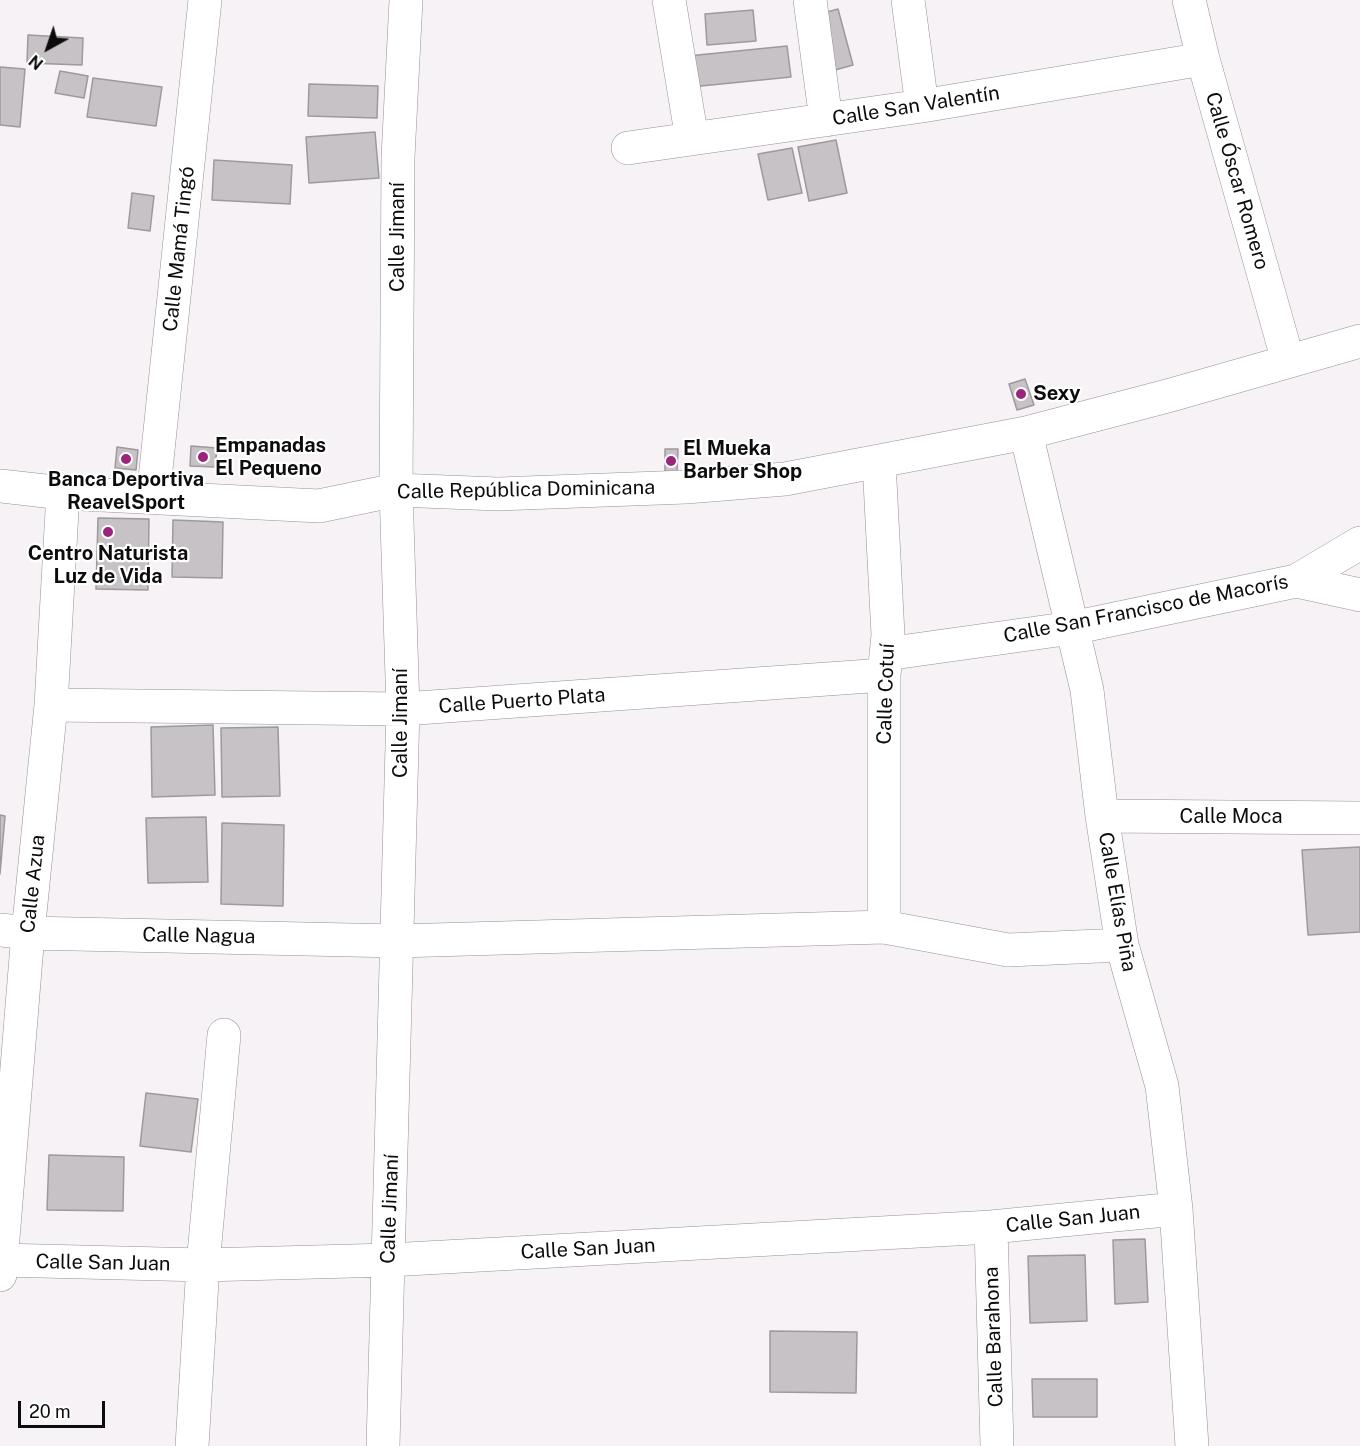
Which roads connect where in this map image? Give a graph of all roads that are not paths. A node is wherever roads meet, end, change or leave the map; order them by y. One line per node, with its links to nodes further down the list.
1 (205, 0): 19 (street, Calle Mamá Tingó)
2 (406, 0): 17 (street, Calle Jimaní)
3 (669, 0): 10 (street)
4 (810, 0): 9 (street)
5 (908, 0): 8 (street)
6 (1190, 0): 7 (street, Calle Óscar Romero)
7 (1203, 59): 8 (street, Calle San Valentín); 13 (street, Calle Óscar Romero)
8 (922, 106): 9 (street, Calle San Valentín)
9 (826, 120): 10 (street, Calle San Valentín)
10 (692, 139): 11 (street, Calle San Valentín)
11 (628, 148)
12 (1360, 341): 13 (street, Calle República Dominicana)
13 (1288, 361): 14 (street, Calle República Dominicana)
14 (1026, 433): 15 (street, Calle República Dominicana); 23 (street, Calle Elías Piña)
15 (879, 462): 17 (street, Calle República Dominicana); 24 (street, Calle Cotuí)
16 (0, 486): 18 (street, Calle República Dominicana)
17 (396, 490): 19 (street, Calle República Dominicana); 26 (street, Calle Jimaní)
18 (63, 493): 19 (street, Calle República Dominicana); 25 (street, Calle Azua)
19 (153, 498)
20 (1360, 543): 21 (street, Calle San Francisco de Macorís)
21 (1296, 581): 22 (street); 23 (street, Calle San Francisco de Macorís)
22 (1360, 596)
23 (1072, 628): 24 (street, Calle San Francisco de Macorís); 27 (street, Calle Elías Piña)
24 (885, 664): 26 (street, Calle Puerto Plata); 29 (street, Calle Cotuí)
25 (51, 705): 26 (street, Calle Puerto Plata); 30 (street, Calle Azua)
26 (403, 709): 31 (street, Calle Jimaní)
27 (1102, 816): 28 (street, Calle Moca); 32 (street, Calle Elías Piña)
28 (1360, 818)
29 (884, 927): 31 (street, Calle Nagua); 32 (street, Calle Nagua)
30 (14, 931): 31 (street, Calle Nagua); 37 (street, Calle Azua)
31 (398, 941): 36 (street, Calle Jimaní)
32 (1122, 945): 34 (street, Calle Elías Piña)
33 (224, 1035): 38 (street)
34 (1176, 1209): 35 (street, Calle San Juan); 42 (street, Calle Elías Piña)
35 (991, 1227): 36 (street, Calle San Juan); 41 (street, Calle Barahona)
36 (389, 1260): 38 (street, Calle San Juan); 40 (street, Calle Jimaní)
37 (0, 1265): 38 (street, Calle San Juan)
38 (203, 1265): 39 (street)
39 (192, 1446)
40 (383, 1446)
41 (997, 1446)
42 (1192, 1446)

